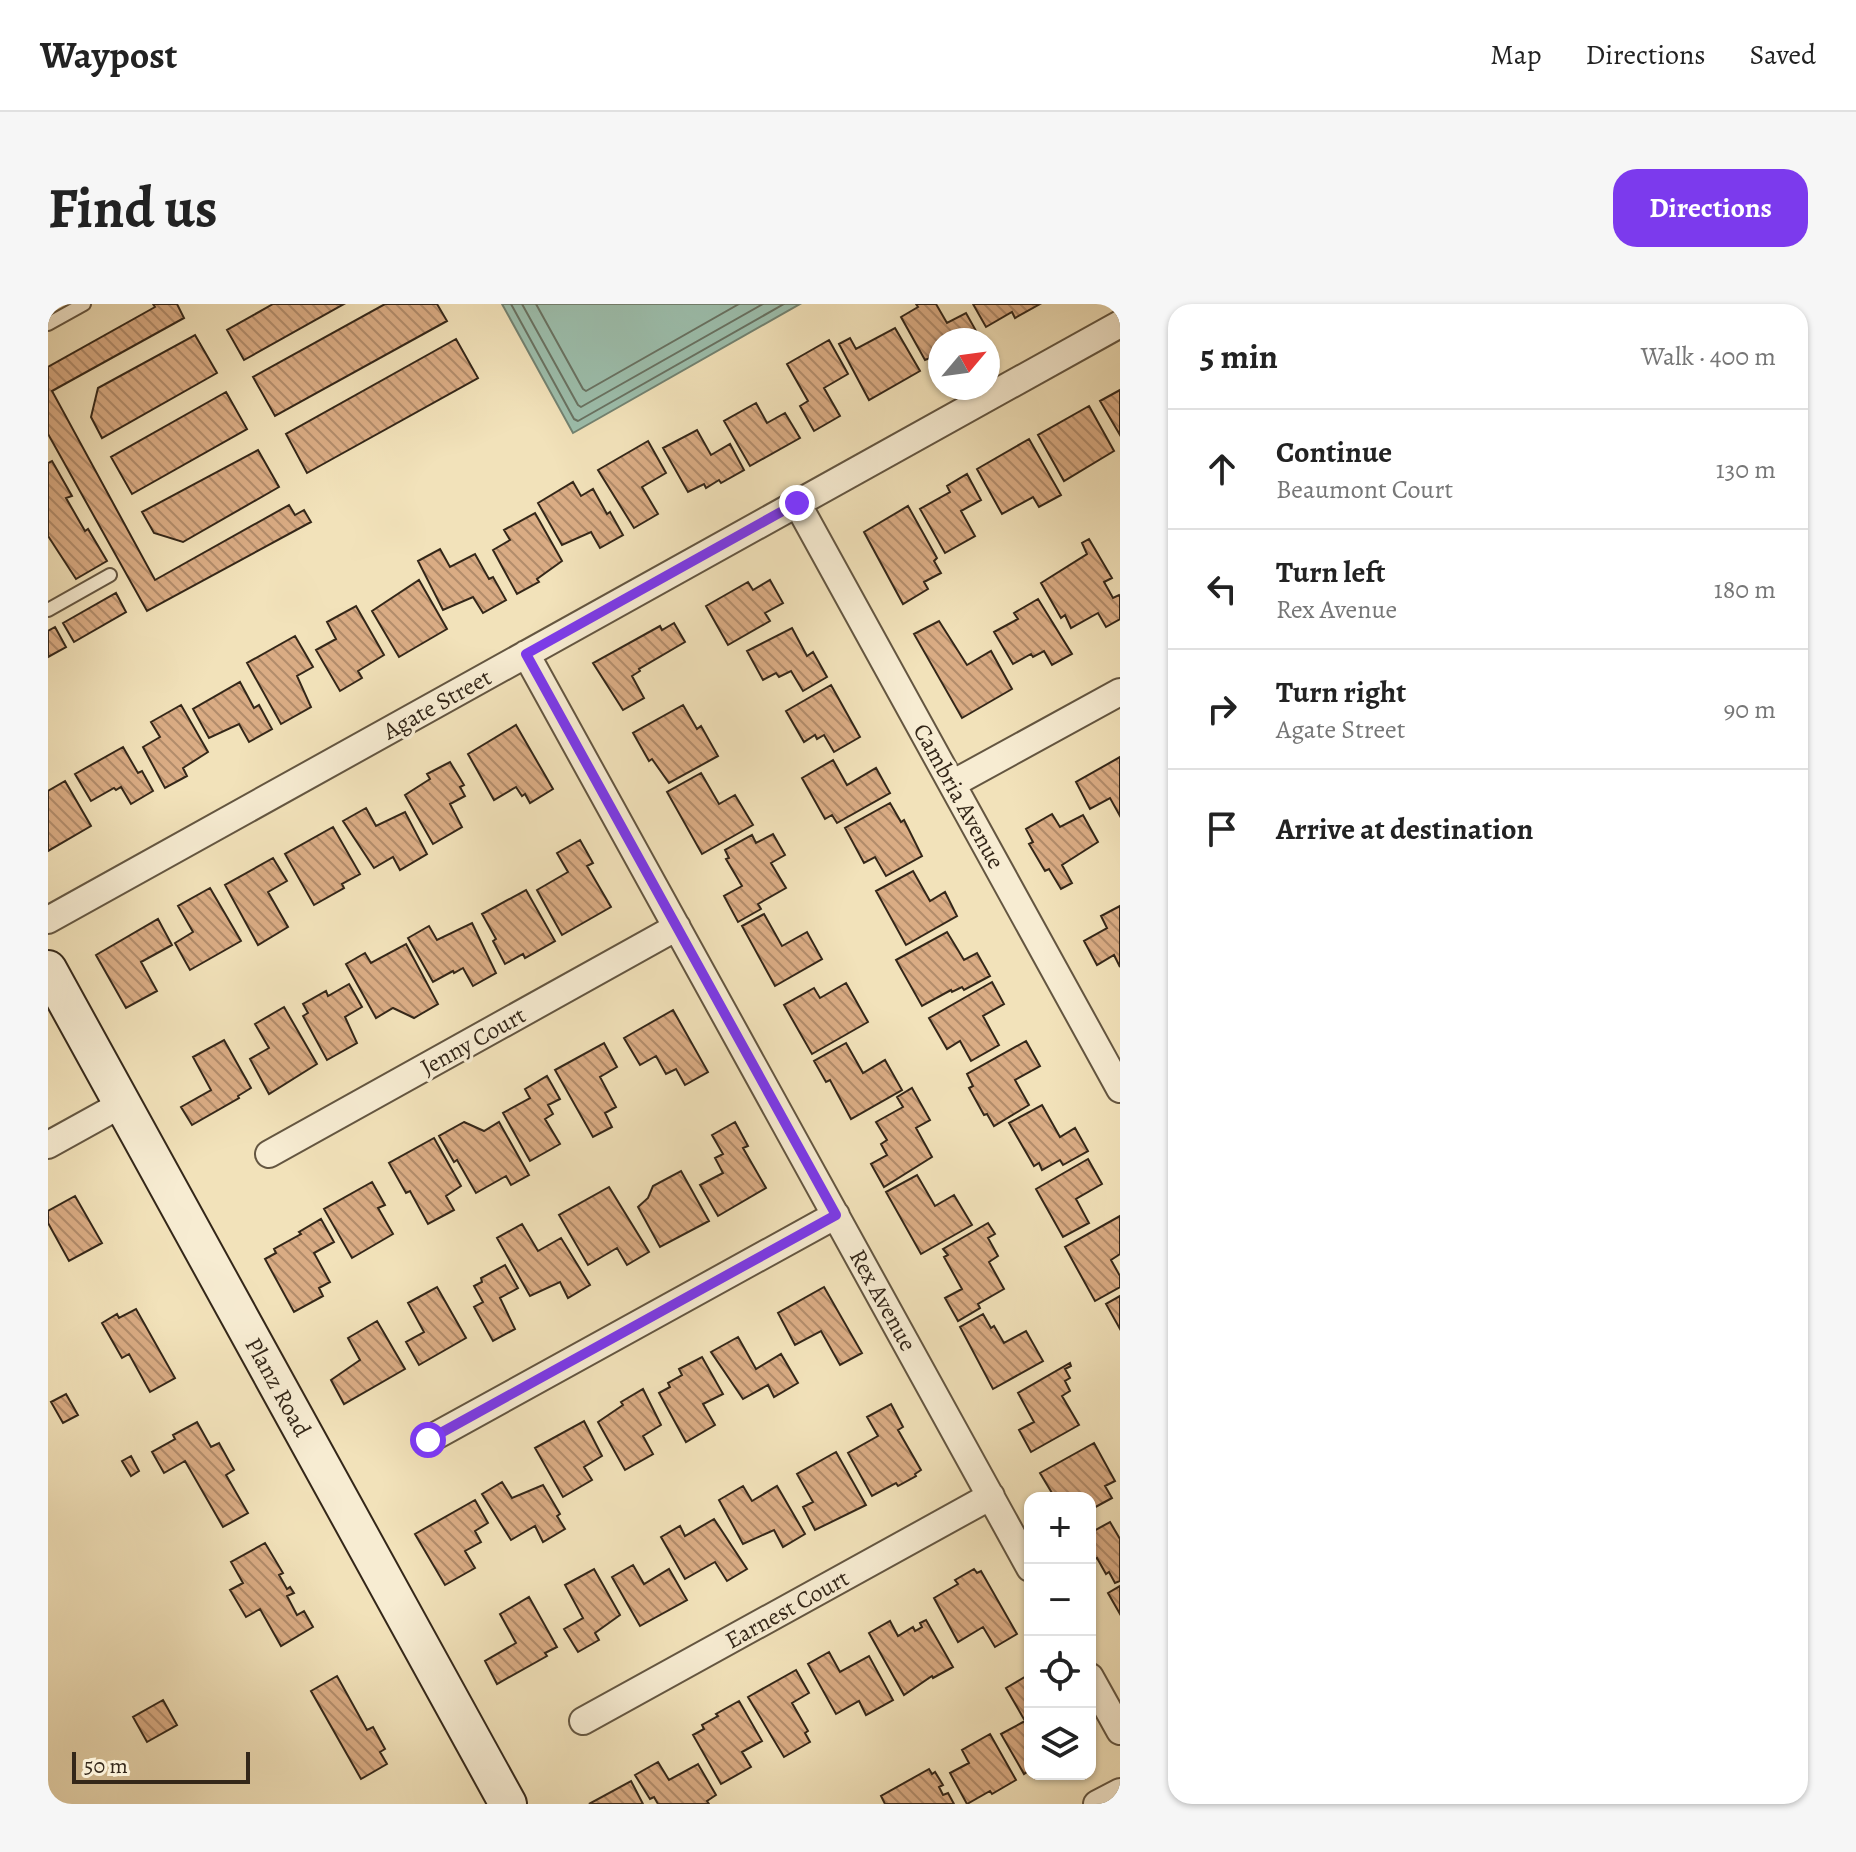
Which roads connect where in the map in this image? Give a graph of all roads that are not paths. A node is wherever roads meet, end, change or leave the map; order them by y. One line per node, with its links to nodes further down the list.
1 (84, 304): 2 (lane)
2 (48, 324)
3 (1120, 324): 4 (street, Agate Street)
4 (797, 503): 7 (street, Agate Street); 9 (street, Cambria Avenue)
5 (110, 575): 6 (lane)
6 (48, 610)
7 (526, 654): 10 (street, Agate Street); 11 (street, Rex Avenue)
8 (1120, 692): 9 (street)
9 (952, 784): 13 (street, Cambria Avenue)
10 (48, 920)
11 (677, 927): 17 (street, Jenny Court); 18 (street, Rex Avenue)
12 (48, 969): 15 (street, Planz Road)
13 (1114, 1062): 14 (street, Cambria Avenue)
14 (1120, 1089)
15 (122, 1104): 16 (street); 26 (street, Planz Road)
16 (48, 1145)
17 (269, 1154)
18 (836, 1215): 19 (street); 20 (street, Rex Avenue)
19 (428, 1440)
20 (991, 1496): 21 (street, Rex Avenue); 23 (street, Earnest Court)
21 (1028, 1564)
22 (1096, 1688): 24 (street)
23 (583, 1721)
24 (1120, 1731)
25 (1120, 1792): 27 (street)
26 (508, 1804)
27 (1097, 1804)

